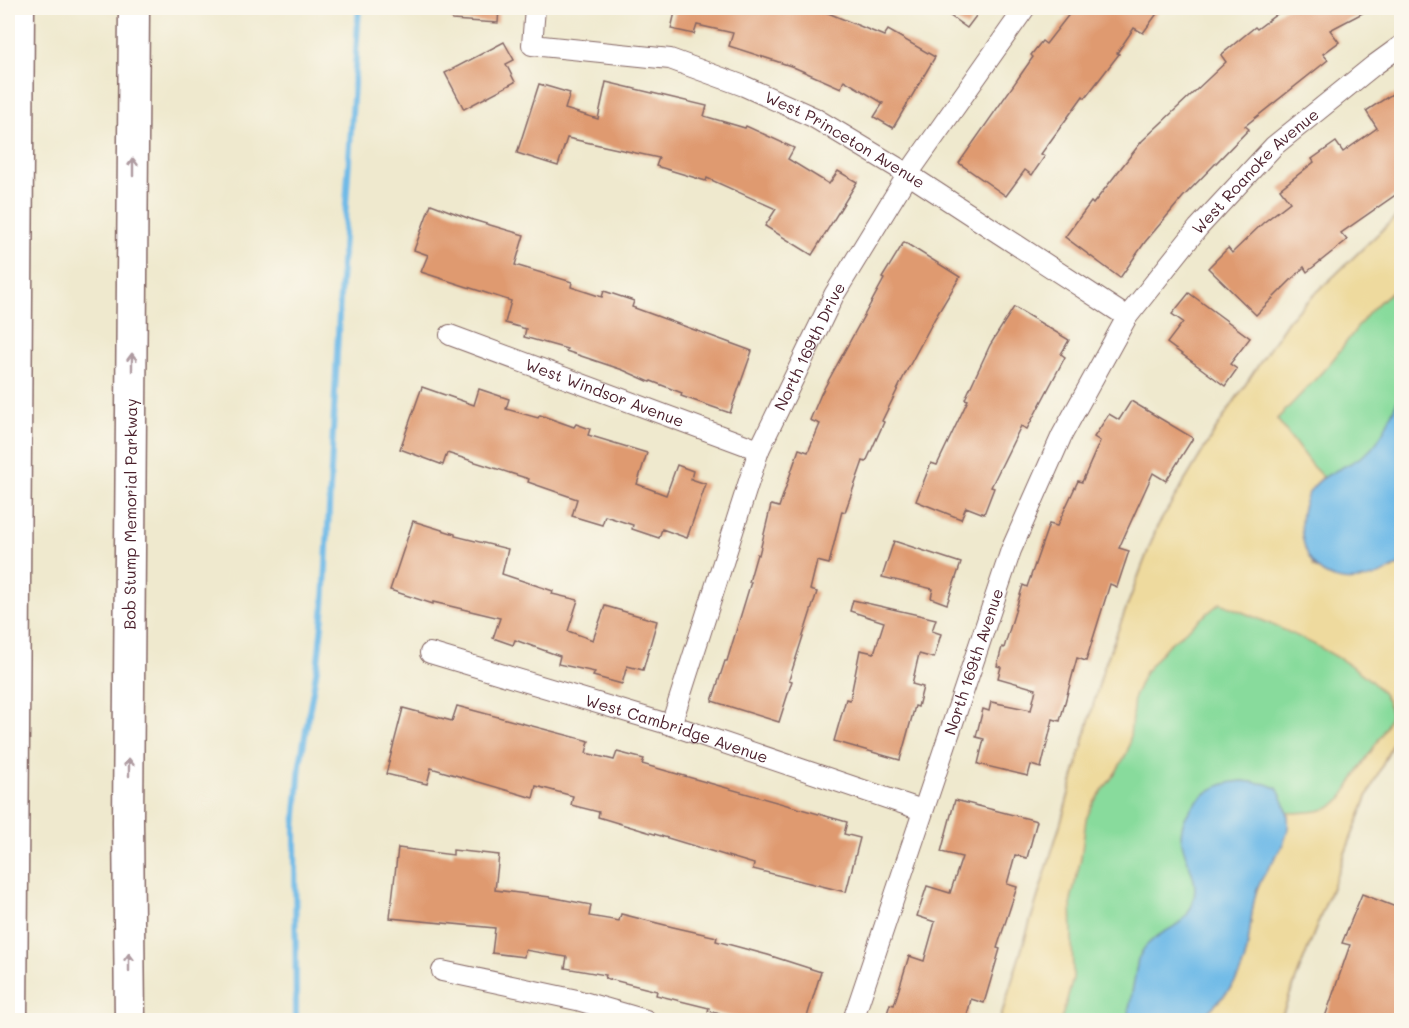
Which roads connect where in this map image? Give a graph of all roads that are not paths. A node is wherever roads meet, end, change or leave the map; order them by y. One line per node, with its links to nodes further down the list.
1 (19, 8): 14 (highway)
2 (134, 8): 15 (highway, Bob Stump Memorial Parkway, one-way to 2)
3 (535, 8): 6 (street, West Princeton Avenue)
4 (1024, 8): 6 (street, North 169th Drive)
5 (1401, 45): 7 (street, West Roanoke Avenue)
6 (908, 174): 7 (street, West Princeton Avenue); 9 (street, North 169th Drive)
7 (1127, 317): 12 (street, North 169th Avenue)
8 (450, 335): 9 (street, West Windsor Avenue)
9 (759, 450): 11 (street, North 169th Drive)
10 (430, 653): 11 (street, West Cambridge Avenue)
11 (671, 725): 12 (street, West Cambridge Avenue)
12 (922, 810): 17 (street, North 169th Avenue)
13 (442, 971): 16 (street)
14 (12, 1020)
15 (130, 1020)
16 (646, 1020)
17 (853, 1020)

